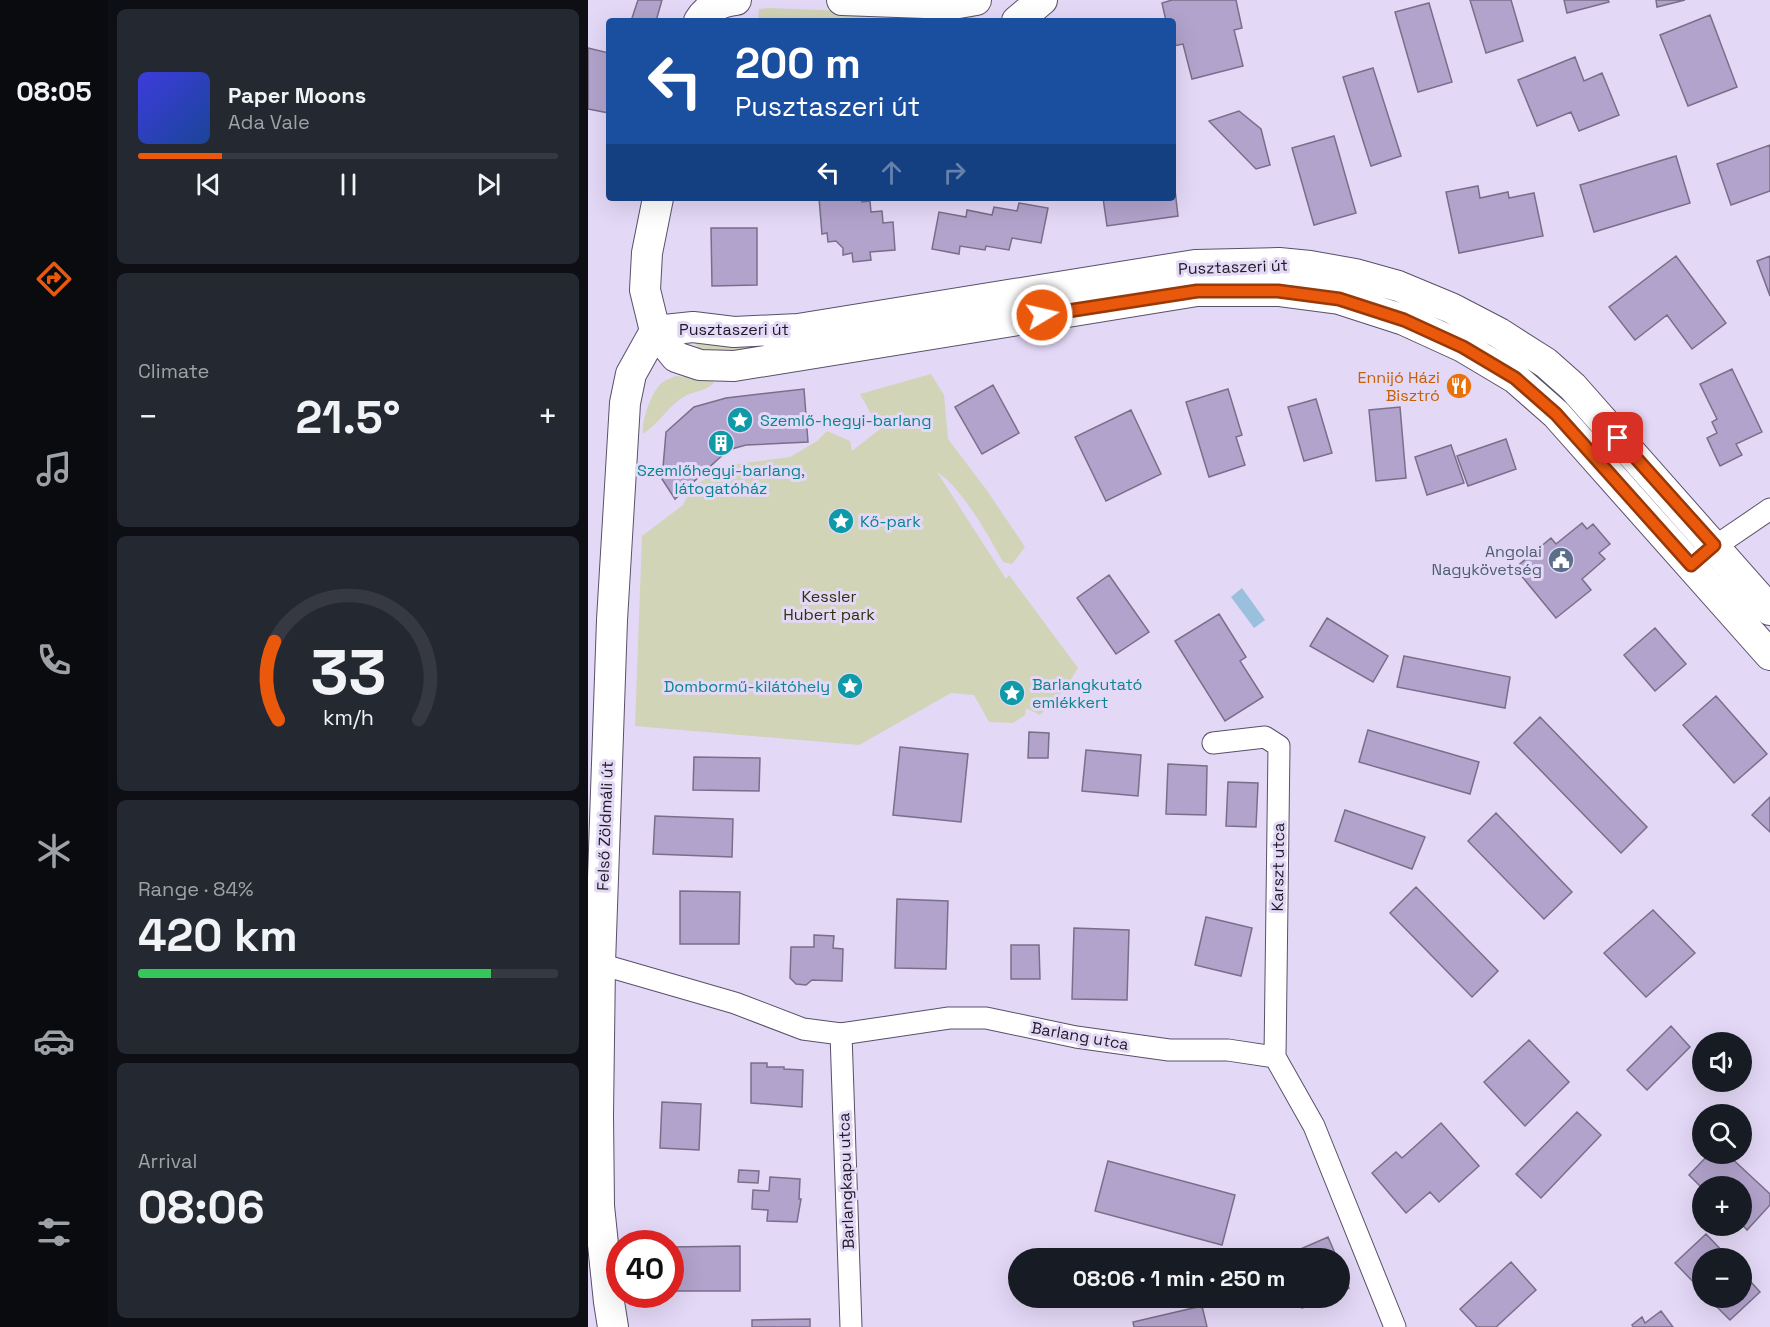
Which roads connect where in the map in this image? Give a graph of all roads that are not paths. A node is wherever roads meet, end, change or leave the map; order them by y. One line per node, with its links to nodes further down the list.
1 (842, 0): 2 (street)
2 (976, 0)
3 (657, 201): 5 (street, Pusztaszeri út)
4 (1196, 278): 5 (street, Pusztaszeri út); 7 (street, Pusztaszeri út); 8 (street, Pusztaszeri út)
5 (655, 331): 11 (street, Felső Zöldmáli út)
6 (1770, 508): 7 (street)
7 (1714, 545): 8 (street); 9 (street, Pusztaszeri út)
8 (1691, 565): 10 (street, Pusztaszeri út)
9 (1770, 610)
10 (1770, 655)
11 (598, 727): 13 (street, Felső Zöldmáli út)
12 (1213, 743): 15 (street, Karszt utca)
13 (600, 964): 14 (street, Barlang utca); 16 (street, Felső Zöldmáli út)
14 (842, 1034): 15 (street, Barlang utca); 17 (street, Barlangkapu utca)
15 (1275, 1057): 18 (street)
16 (613, 1327)
17 (851, 1327)
18 (1395, 1327)

